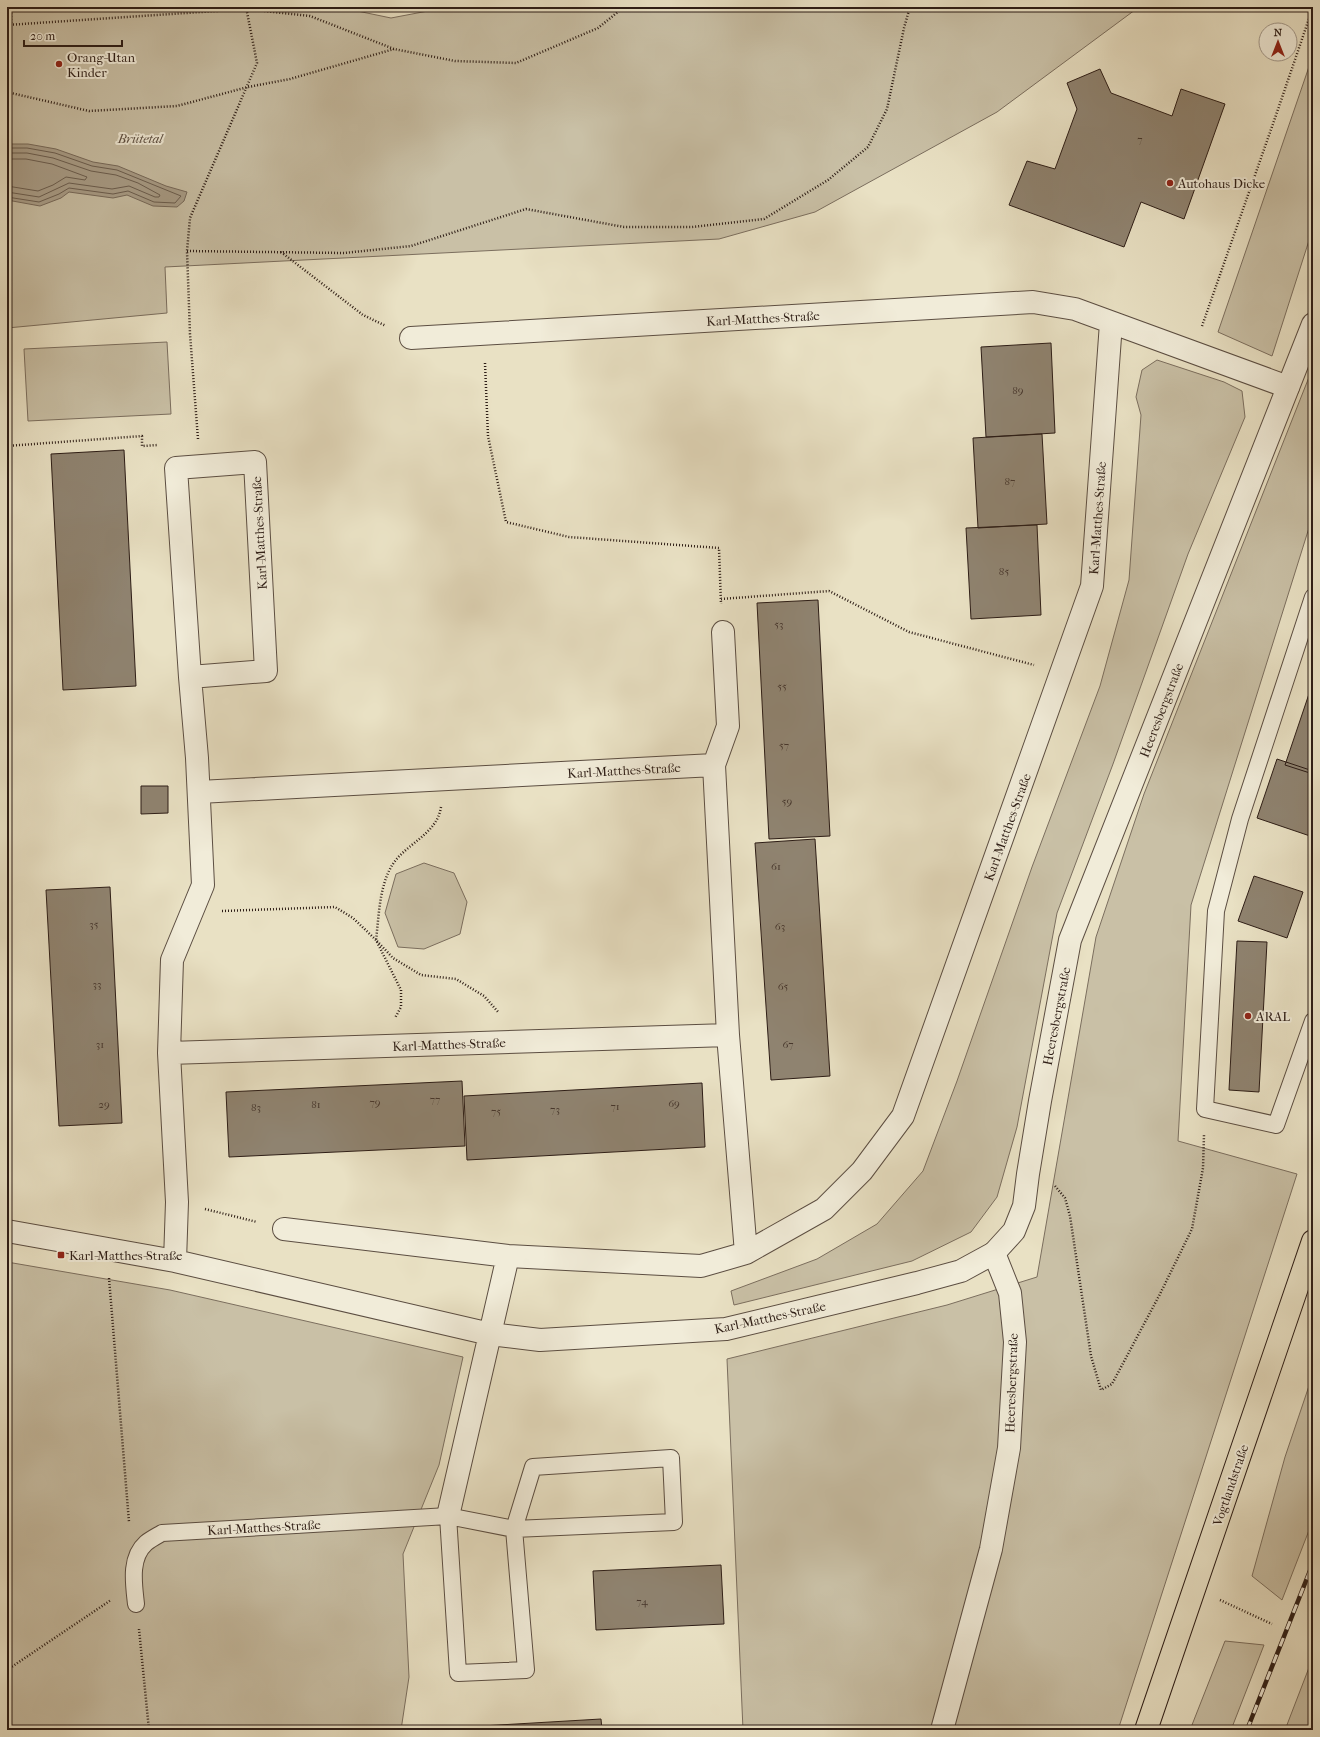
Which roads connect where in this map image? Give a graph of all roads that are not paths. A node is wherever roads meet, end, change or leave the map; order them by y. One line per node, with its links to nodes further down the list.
1 (1111, 323): 3 (street, Karl-Matthes-Straße); 4 (street, Karl-Matthes-Straße); 16 (street, Karl-Matthes-Straße)
2 (1313, 324): 4 (street, Heeresbergstraße)
3 (411, 338)
4 (1288, 387): 17 (street, Heeresbergstraße)
5 (1313, 596): 10 (lane)
6 (722, 632): 8 (street)
7 (190, 677): 7 (street, Karl-Matthes-Straße); 9 (street)
8 (714, 765): 9 (street, Karl-Matthes-Straße); 11 (street)
9 (199, 792): 12 (street)
10 (1313, 1021)
11 (728, 1035): 12 (street, Karl-Matthes-Straße); 16 (street)
12 (169, 1053): 19 (street)
13 (284, 1229): 18 (street, Karl-Matthes-Straße)
14 (7, 1230): 19 (street, Karl-Matthes-Straße)
15 (1313, 1241): 25 (main road, Vogtlandstraße)
16 (746, 1253): 18 (street, Karl-Matthes-Straße)
17 (994, 1253): 20 (street, Karl-Matthes-Straße); 24 (street, Heeresbergstraße)
18 (508, 1256): 20 (street, Karl-Matthes-Straße)
19 (175, 1261): 20 (street, Karl-Matthes-Straße)
20 (490, 1334): 21 (street, Karl-Matthes-Straße)
21 (448, 1516): 22 (lane, Karl-Matthes-Straße); 22 (lane, Karl-Matthes-Straße); 23 (lane, Karl-Matthes-Straße)
22 (514, 1529): 22 (lane, Karl-Matthes-Straße)
23 (136, 1604)
24 (942, 1730)
25 (1146, 1730)

